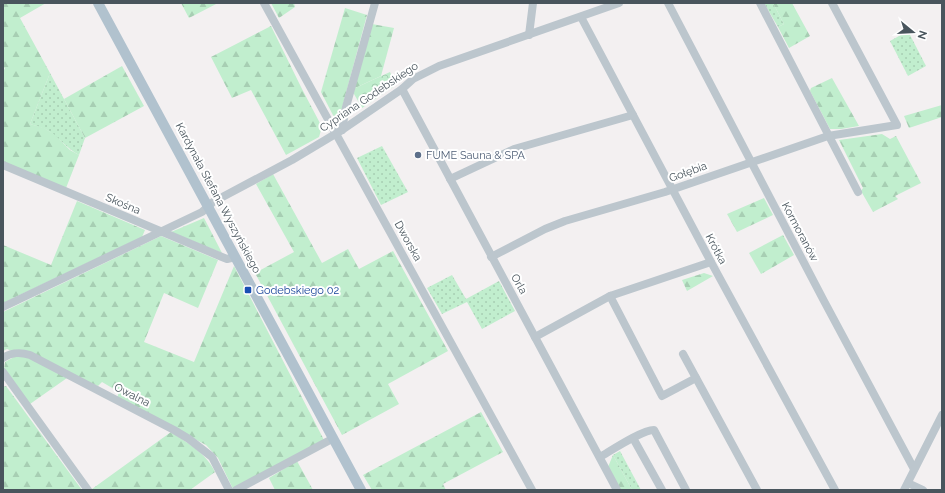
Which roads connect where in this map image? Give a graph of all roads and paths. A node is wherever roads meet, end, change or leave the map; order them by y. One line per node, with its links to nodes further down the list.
1 (98, 3): 20 (main road, Kardynała Stefana Wyszyńskiego)
2 (264, 3): 13 (street, Dworska)
3 (375, 3): 13 (street)
4 (533, 3): 10 (street)
5 (620, 3): 9 (street, Cypriana Godebskiego)
6 (668, 3): 15 (street, Kormoranów)
7 (760, 3): 14 (street)
8 (832, 3): 14 (street, Gołębia)
9 (581, 17): 10 (street, Cypriana Godebskiego); 12 (street, Krótka)
10 (529, 35): 11 (street, Cypriana Godebskiego)
11 (402, 89): 13 (street, Cypriana Godebskiego); 17 (street, Orla)
12 (633, 115): 17 (street); 18 (street, Krótka)
13 (339, 132): 20 (street, Cypriana Godebskiego); 42 (street, Dworska)
14 (828, 136): 15 (street, Gołębia); 19 (street)
15 (751, 162): 18 (street, Gołębia); 36 (street, Kormoranów)
16 (3, 165): 21 (street, Skośna)
17 (450, 179): 23 (street, Orla)
18 (672, 189): 23 (street, Gołębia); 24 (street, Krótka)
19 (858, 192)
20 (208, 206): 21 (street, Cypriana Godebskiego); 22 (main road, Kardynała Stefana Wyszyńskiego)
21 (161, 232): 22 (street, Skośna); 26 (street, Cypriana Godebskiego)
22 (235, 256): 34 (main road, Kardynała Stefana Wyszyńskiego)
23 (492, 257): 27 (street, Orla)
24 (711, 262): 25 (street); 47 (street, Krótka)
25 (610, 296): 27 (street); 31 (street)
26 (3, 307)
27 (535, 337): 35 (street, Orla)
28 (683, 354): 31 (street)
29 (3, 358): 39 (street, Owalna)
30 (3, 372): 38 (street)
31 (696, 378): 46 (street)
32 (942, 415): 36 (street)
33 (633, 438): 35 (street); 44 (street); 45 (street)
34 (332, 439): 40 (street); 41 (main road, Kardynała Stefana Wyszyńskiego)
35 (600, 457): 43 (street, Orla)
36 (914, 469): 37 (street)
37 (906, 486): 48 (street)
38 (88, 490)
39 (229, 490)
40 (236, 490)
41 (361, 490)
42 (532, 490)
43 (617, 490)
44 (662, 490)
45 (686, 490)
46 (757, 490)
47 (835, 490)
48 (923, 490)

